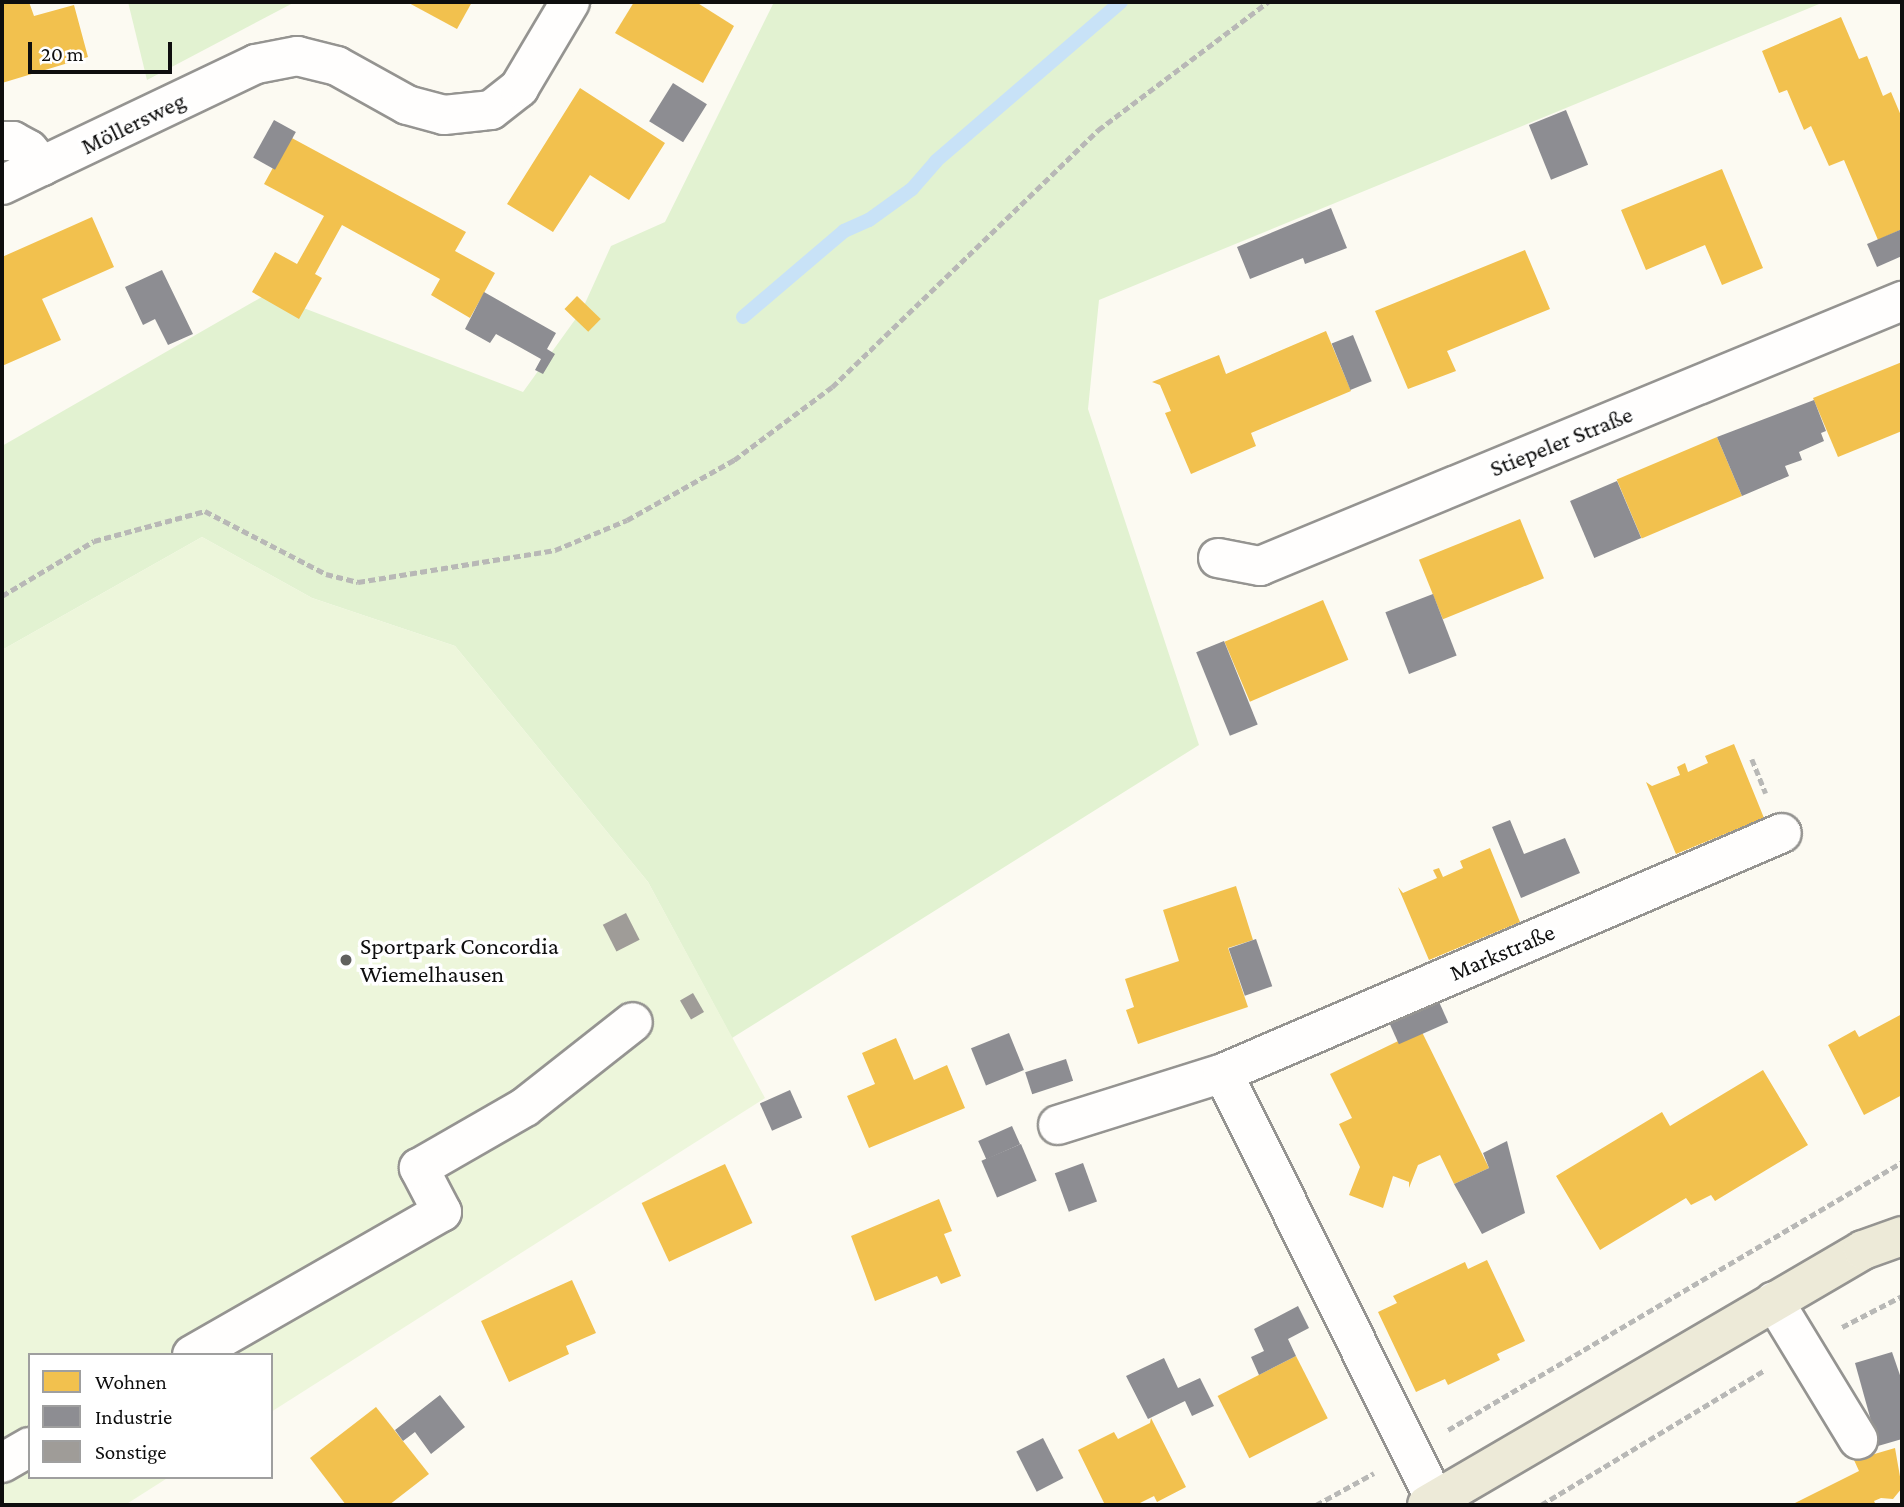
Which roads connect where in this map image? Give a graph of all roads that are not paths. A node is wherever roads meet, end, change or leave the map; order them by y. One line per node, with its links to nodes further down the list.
1 (570, 2): 3 (street, Möllersweg)
2 (2, 141): 3 (street)
3 (42, 166): 4 (street, Möllersweg)
4 (2, 185)
5 (1902, 301): 6 (street, Stiepeler Straße)
6 (1218, 558)
7 (1782, 833): 9 (street, Markstraße)
8 (633, 1022): 13 (street)
9 (1223, 1073): 10 (street, Markstraße); 17 (street)
10 (1058, 1125)
11 (1894, 1234): 12 (main road)
12 (1774, 1301): 14 (street); 17 (main road)
13 (195, 1353)
14 (1858, 1439)
15 (28, 1448): 16 (street)
16 (2, 1463)
17 (1431, 1503)

